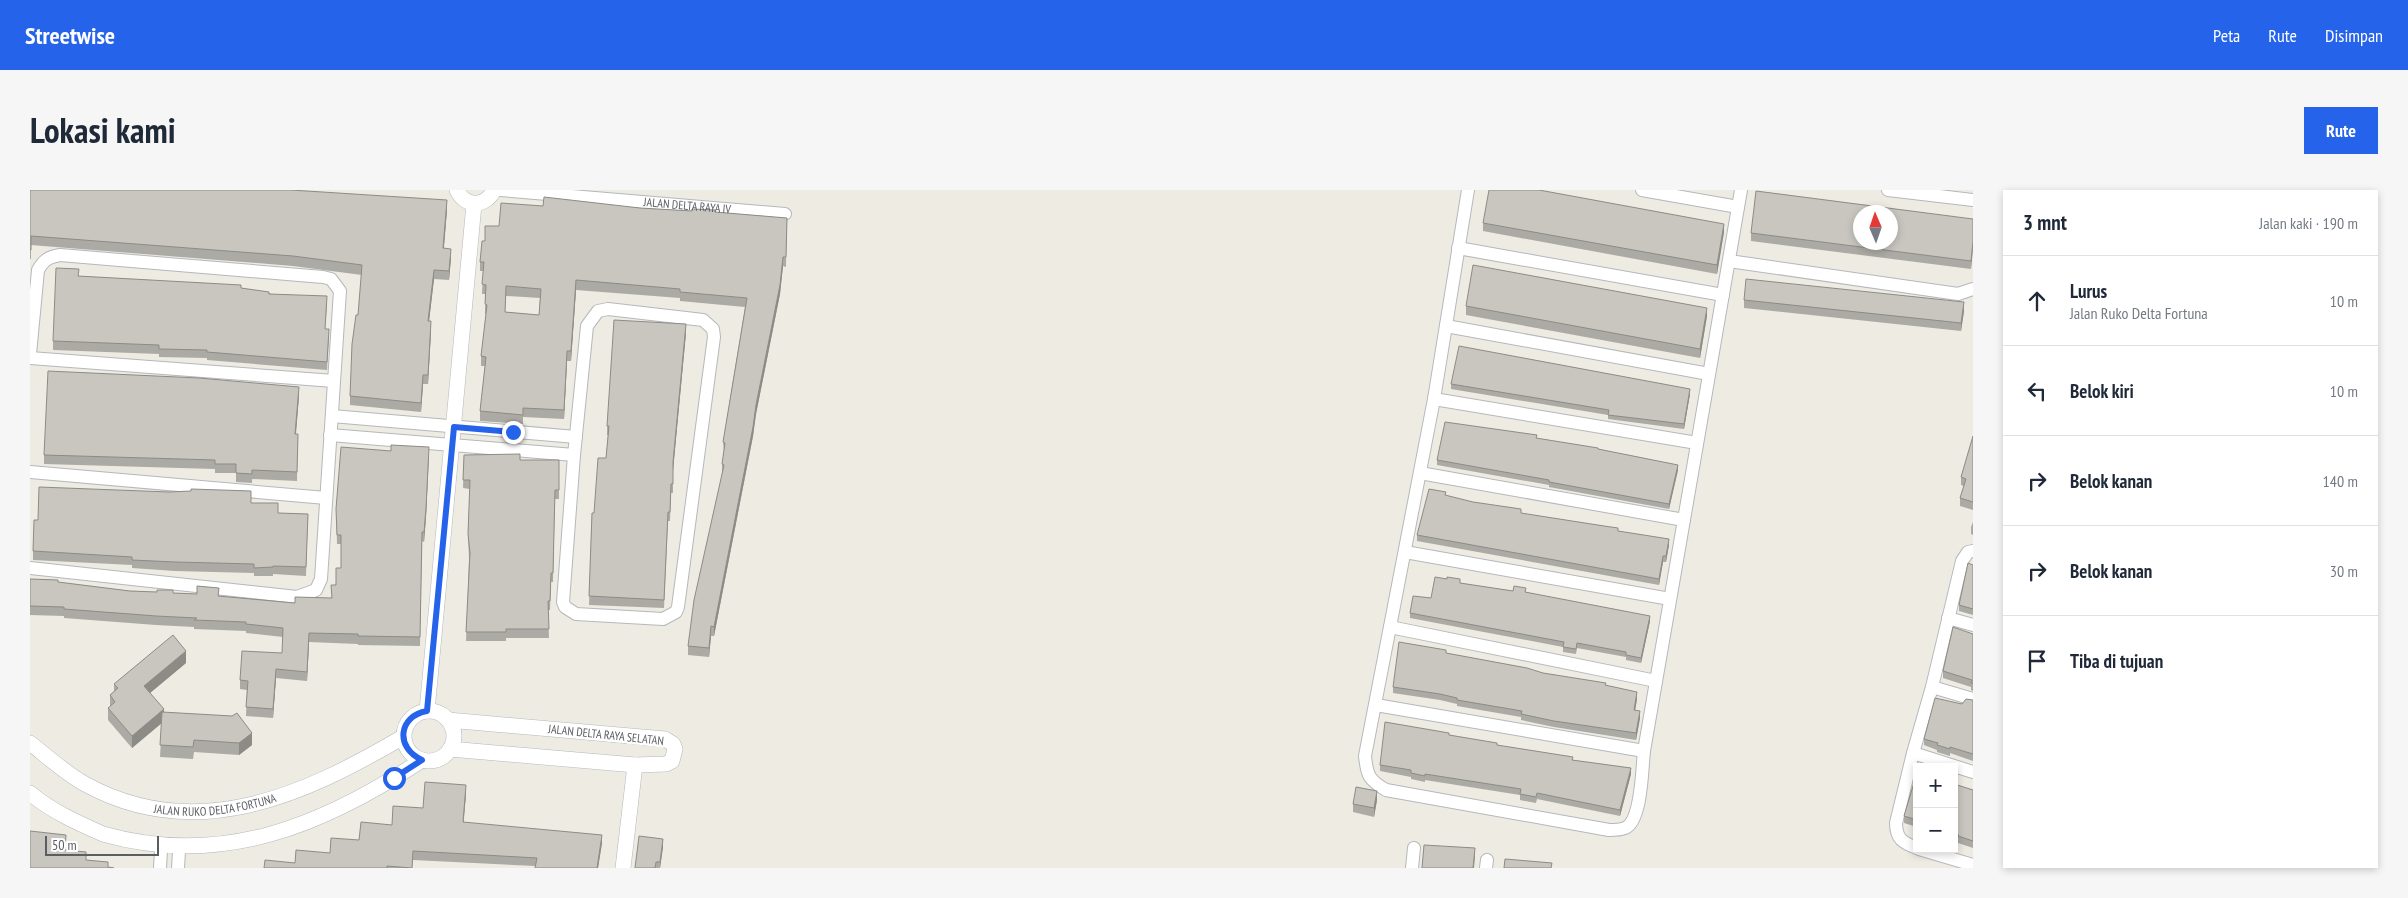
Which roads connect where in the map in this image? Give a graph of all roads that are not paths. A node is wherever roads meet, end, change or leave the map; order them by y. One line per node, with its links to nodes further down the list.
1 (457, 190): 9 (street)
2 (494, 190): 9 (street)
3 (500, 190): 11 (street, JALAN DELTA RAYA IV)
4 (1468, 190): 12 (street)
5 (1642, 190): 10 (street)
6 (1741, 190): 10 (street)
7 (1888, 190): 8 (street)
8 (1973, 200)
9 (474, 204): 22 (street)
10 (1738, 207): 13 (street)
11 (785, 214)
12 (1458, 248): 15 (street); 16 (street)
13 (1729, 261): 14 (street); 15 (street)
14 (1973, 289)
15 (1723, 294): 18 (street)
16 (1446, 326): 18 (street); 20 (street)
17 (30, 356): 19 (street); 19 (street)
18 (1709, 374): 25 (street)
19 (334, 381): 21 (street)
20 (1434, 399): 25 (street); 29 (street)
21 (332, 416): 22 (street); 23 (street)
22 (454, 427): 24 (street); 26 (street)
23 (330, 435): 26 (street); 30 (street)
24 (576, 437): 27 (street); 27 (street)
25 (1697, 443): 31 (street)
26 (452, 446): 27 (street); 43 (street)
27 (574, 455)
28 (30, 472): 30 (street)
29 (1420, 474): 31 (street); 33 (street)
30 (326, 498): 34 (street)
31 (1684, 520): 35 (street)
32 (1973, 551): 36 (street)
33 (1405, 552): 35 (street); 38 (street)
34 (30, 568)
35 (1670, 598): 39 (street)
36 (1948, 618): 37 (street); 40 (street)
37 (1973, 625)
38 (1390, 627): 39 (street); 42 (street)
39 (1656, 681): 48 (street)
40 (1932, 687): 41 (street); 49 (street)
41 (1973, 700)
42 (1376, 705): 48 (street); 48 (street)
43 (427, 711): 44 (street); 45 (street)
44 (448, 720): 47 (street); 51 (street, JALAN DELTA RAYA SELATAN)
45 (403, 737): 46 (street, JALAN RUKO DELTA FORTUNA); 50 (street)
46 (30, 743)
47 (450, 749): 50 (street); 51 (street, JALAN DELTA RAYA SELATAN)
48 (1644, 751)
49 (1913, 753): 52 (street); 54 (street)
50 (422, 760): 57 (street)
51 (634, 765): 62 (street)
52 (1973, 772)
53 (30, 793): 56 (street)
54 (1913, 846)
55 (1414, 848): 63 (street)
56 (160, 850): 57 (street); 60 (street)
57 (179, 851): 61 (street)
58 (1932, 853): 59 (street)
59 (1973, 865)
60 (160, 868)
61 (178, 868)
62 (623, 868)
63 (1412, 868)

